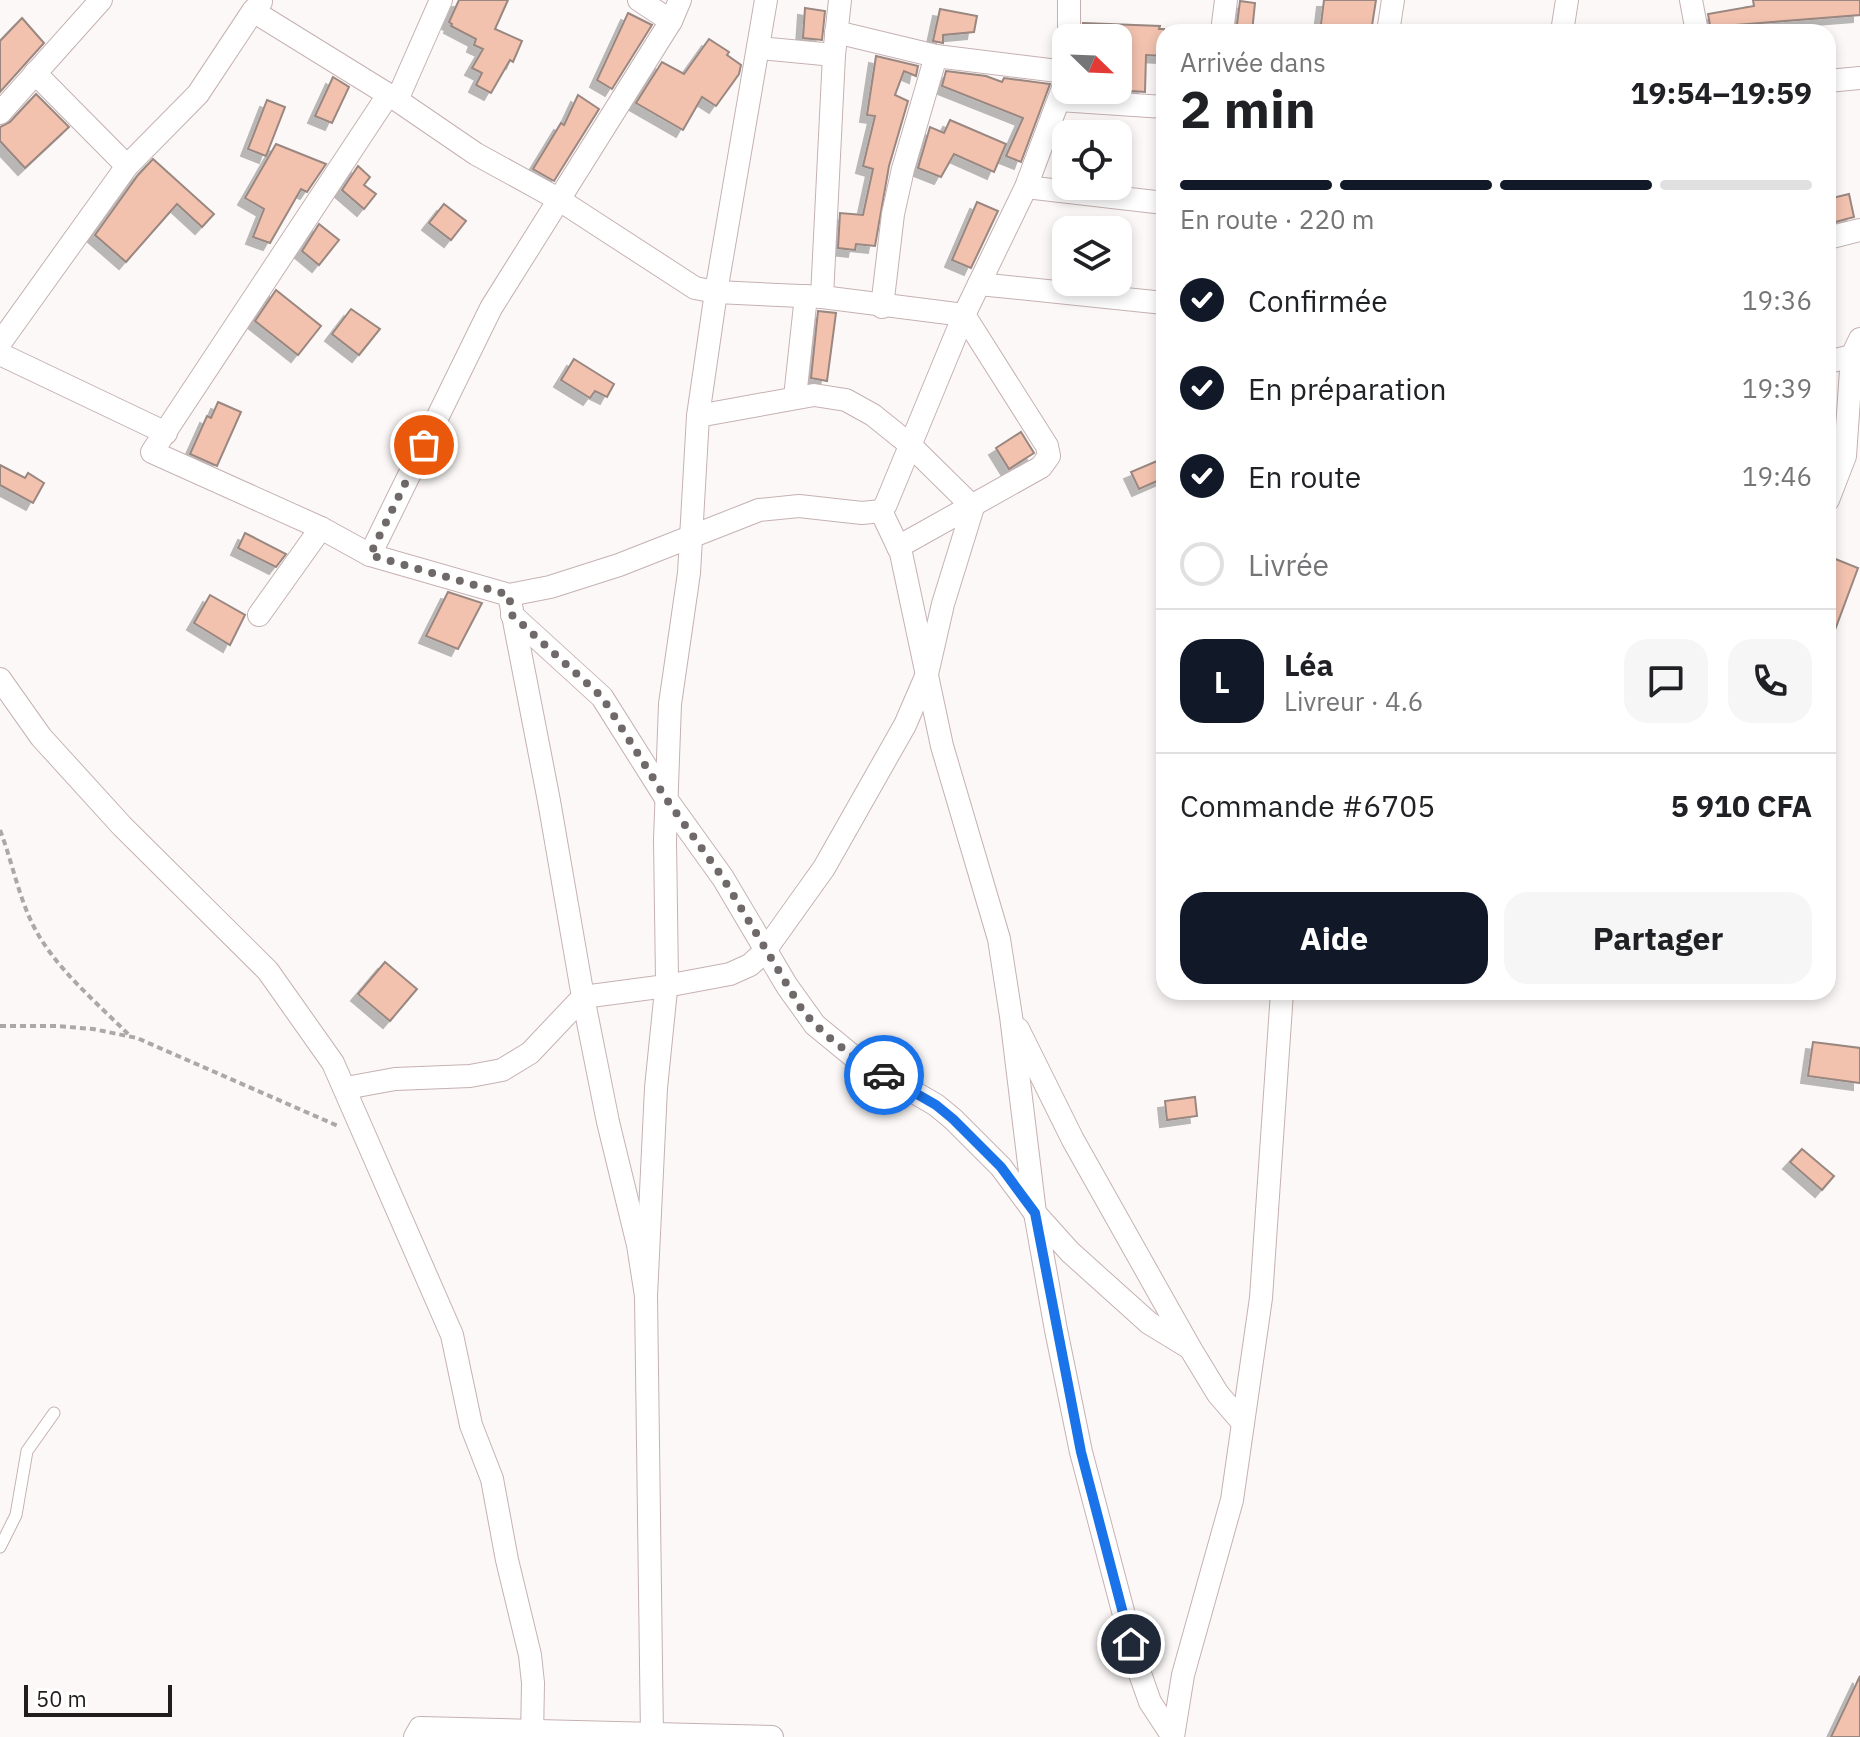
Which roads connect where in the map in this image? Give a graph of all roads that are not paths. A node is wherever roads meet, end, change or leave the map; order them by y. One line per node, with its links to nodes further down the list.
1 (101, 0): 23 (street)
2 (441, 0): 26 (street)
3 (639, 0): 13 (street)
4 (680, 0): 13 (street)
5 (766, 0): 20 (street)
6 (840, 0): 19 (street)
7 (1069, 0): 14 (street)
8 (1226, 0): 15 (street)
9 (1393, 0): 16 (street)
10 (1567, 0): 17 (street)
11 (1691, 0): 18 (street)
12 (258, 5): 26 (street); 31 (street)
13 (671, 21): 33 (street)
14 (1069, 24)
15 (1223, 24)
16 (1389, 24)
17 (1563, 24)
18 (1696, 24)
19 (835, 44): 20 (street); 21 (street); 39 (street)
20 (759, 48): 38 (street)
21 (936, 56): 22 (street); 41 (street)
22 (1052, 70)
23 (35, 73): 30 (street); 31 (street)
24 (1860, 78): 25 (street)
25 (1836, 80)
26 (393, 98): 33 (street); 49 (street)
27 (1132, 102): 29 (street)
28 (1058, 104): 32 (street)
29 (1156, 106)
30 (0, 113)
31 (127, 166): 43 (street)
32 (1026, 187): 34 (street); 37 (street)
33 (558, 199): 38 (street); 58 (street)
34 (1156, 202)
35 (1860, 230): 36 (street)
36 (1836, 236)
37 (979, 284): 40 (street); 42 (street)
38 (716, 292): 39 (street); 48 (street)
39 (814, 296): 41 (street); 47 (street)
40 (1156, 302)
41 (882, 307): 42 (street)
42 (964, 315): 50 (street); 53 (street)
43 (0, 343)
44 (1856, 347): 46 (street); 51 (street)
45 (0, 354): 49 (street)
46 (1836, 358)
47 (795, 397): 48 (street); 50 (street)
48 (698, 416): 56 (street)
49 (166, 433): 55 (street)
50 (909, 444): 53 (street); 54 (street)
51 (1853, 459): 52 (street)
52 (1836, 487)
53 (973, 507): 57 (street); 61 (street)
54 (881, 511): 56 (street); 57 (street)
55 (321, 528): 58 (street); 60 (street)
56 (690, 538): 59 (street); 63 (street)
57 (898, 547): 61 (street)
58 (370, 555): 59 (street)
59 (510, 605): 63 (street); 66 (street)
60 (259, 615)
61 (927, 674): 64 (street); 68 (street)
62 (0, 679): 69 (street)
63 (667, 800): 64 (street); 65 (street)
64 (766, 950): 65 (street); 70 (street)
65 (666, 986): 66 (street); 71 (street)
66 (583, 997): 69 (street); 71 (street)
67 (1281, 1000): 74 (street)
68 (1011, 1016): 70 (street); 72 (street)
69 (346, 1088): 76 (street)
70 (1035, 1213): 72 (street); 80 (street)
71 (646, 1296): 77 (street)
72 (1190, 1348): 74 (street)
73 (54, 1413): 75 (lane)
74 (1243, 1423): 80 (street)
75 (0, 1547)
76 (532, 1734): 77 (street); 78 (street)
77 (652, 1736): 79 (street)
78 (415, 1737)
79 (770, 1737)
80 (1173, 1737)

